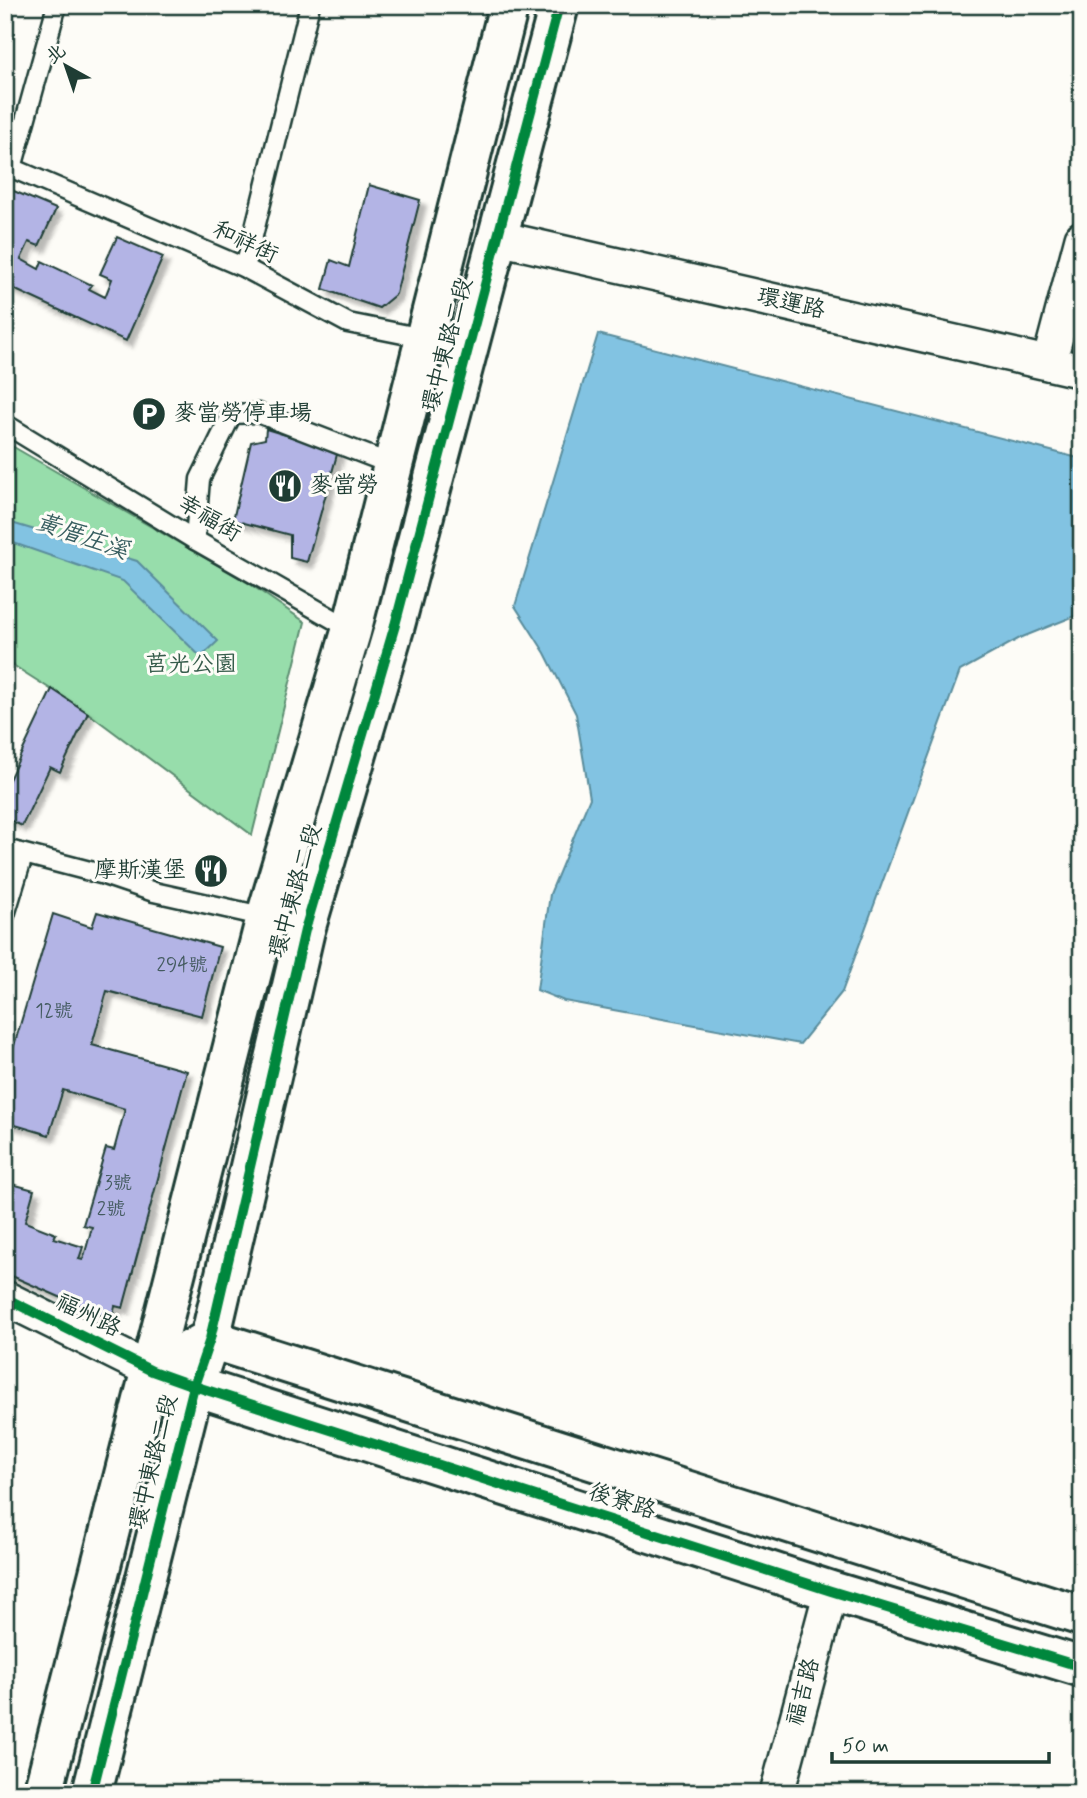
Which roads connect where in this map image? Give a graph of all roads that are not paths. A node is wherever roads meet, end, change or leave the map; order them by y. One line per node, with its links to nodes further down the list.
1 (57, 5): 5 (lane)
2 (310, 5): 8 (lane)
3 (509, 5): 9 (street, 環中東路二段)
4 (559, 5): 6 (street, 環中東路二段)
5 (9, 166): 8 (lane, 和祥街)
6 (499, 238): 10 (street, 環中東路二段); 11 (street, 環運路)
7 (1082, 238): 11 (street)
8 (245, 268): 9 (lane, 和祥街)
9 (423, 338): 10 (lane, 和祥街); 14 (street, 環中東路二段)
10 (467, 352): 16 (street, 環中東路二段)
11 (1049, 363): 12 (street, 環運路)
12 (1082, 371)
13 (5, 424): 15 (lane, 幸福街)
14 (393, 465): 15 (lane); 17 (street, 環中東路二段)
15 (195, 540): 17 (lane, 幸福街)
16 (395, 625): 17 (lane); 22 (street, 環中東路二段)
17 (351, 632): 21 (street, 環中東路二段)
18 (5, 849): 19 (lane)
19 (23, 856): 20 (lane); 21 (lane)
20 (5, 915)
21 (266, 917): 22 (lane); 25 (street, 環中東路二段)
22 (306, 930): 24 (street, 環中東路二段)
23 (5, 1298): 25 (street, 福州路)
24 (210, 1339): 25 (street); 26 (street, 環中東路二段); 28 (street, 後寮路)
25 (152, 1371): 26 (street, 後寮路); 30 (street, 環中東路二段)
26 (194, 1386): 27 (street, 後寮路); 31 (street, 環中東路二段)
27 (831, 1591): 29 (street, 後寮路); 32 (street, 福吉路)
28 (1082, 1616)
29 (1082, 1667)
30 (43, 1793)
31 (92, 1793)
32 (777, 1793)

